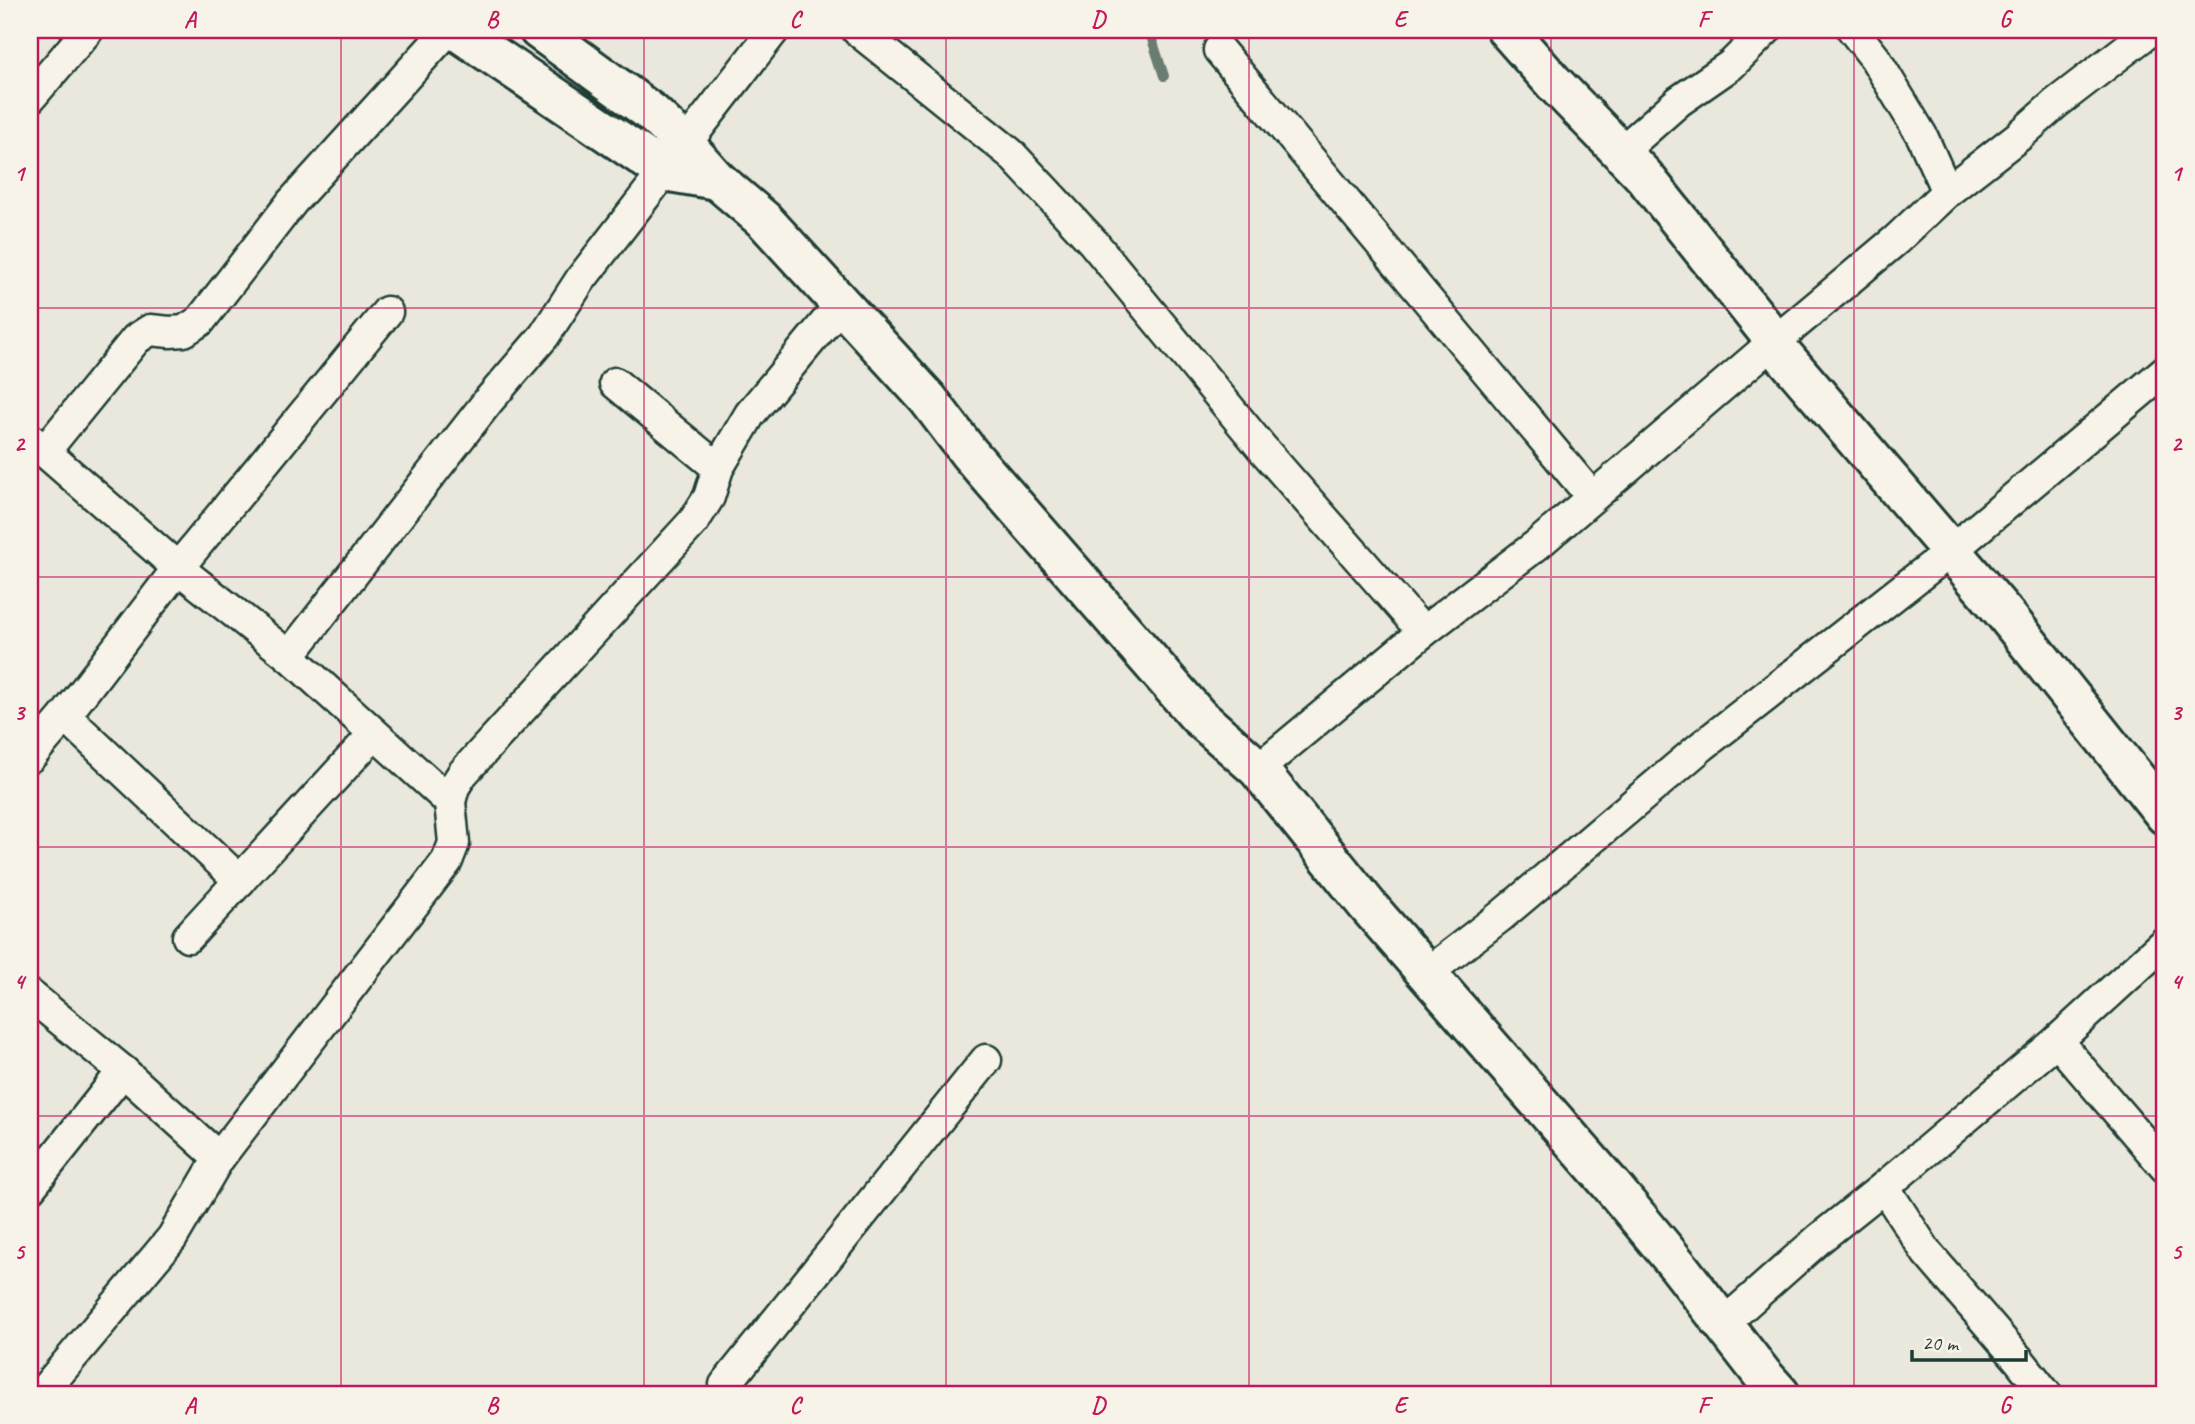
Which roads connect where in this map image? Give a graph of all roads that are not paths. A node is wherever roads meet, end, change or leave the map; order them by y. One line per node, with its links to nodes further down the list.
1 (89, 30): 12 (street)
2 (448, 30): 21 (street)
3 (456, 30): 14 (street)
4 (539, 30): 14 (street)
5 (774, 30): 14 (street)
6 (858, 30): 26 (street)
7 (1507, 30): 13 (street)
8 (1766, 30): 13 (street)
9 (1853, 30): 15 (street)
10 (2151, 30): 15 (street)
11 (1219, 50): 23 (street)
12 (30, 98)
13 (1621, 152): 18 (street)
14 (675, 157): 16 (street); 27 (street)
15 (1947, 192): 18 (street)
16 (841, 303): 22 (street); 31 (street)
17 (387, 312): 25 (street)
18 (1774, 342): 23 (street); 24 (street)
19 (2162, 382): 24 (street)
20 (615, 383): 22 (street)
21 (37, 445): 25 (street)
22 (718, 468): 32 (street)
23 (1592, 497): 26 (street)
24 (1951, 551): 33 (street); 37 (street)
25 (178, 568): 27 (street); 28 (street)
26 (1423, 632): 31 (street)
27 (289, 656): 29 (street)
28 (65, 716): 30 (street); 34 (street)
29 (374, 734): 32 (street); 34 (street)
30 (30, 757)
31 (1258, 769): 37 (street)
32 (450, 802): 42 (street)
33 (2165, 815)
34 (240, 881): 35 (street)
35 (188, 937)
36 (2165, 942): 39 (street)
37 (1427, 973): 46 (street)
38 (30, 995): 41 (street)
39 (2057, 1041): 43 (street); 44 (street)
40 (986, 1060): 47 (street)
41 (122, 1071): 42 (street); 45 (street)
42 (219, 1158): 48 (street)
43 (2165, 1167)
44 (1884, 1187): 46 (street); 50 (street)
45 (30, 1188)
46 (1723, 1324): 49 (street)
47 (726, 1391)
48 (41, 1394)
49 (1780, 1394)
50 (2046, 1394)

